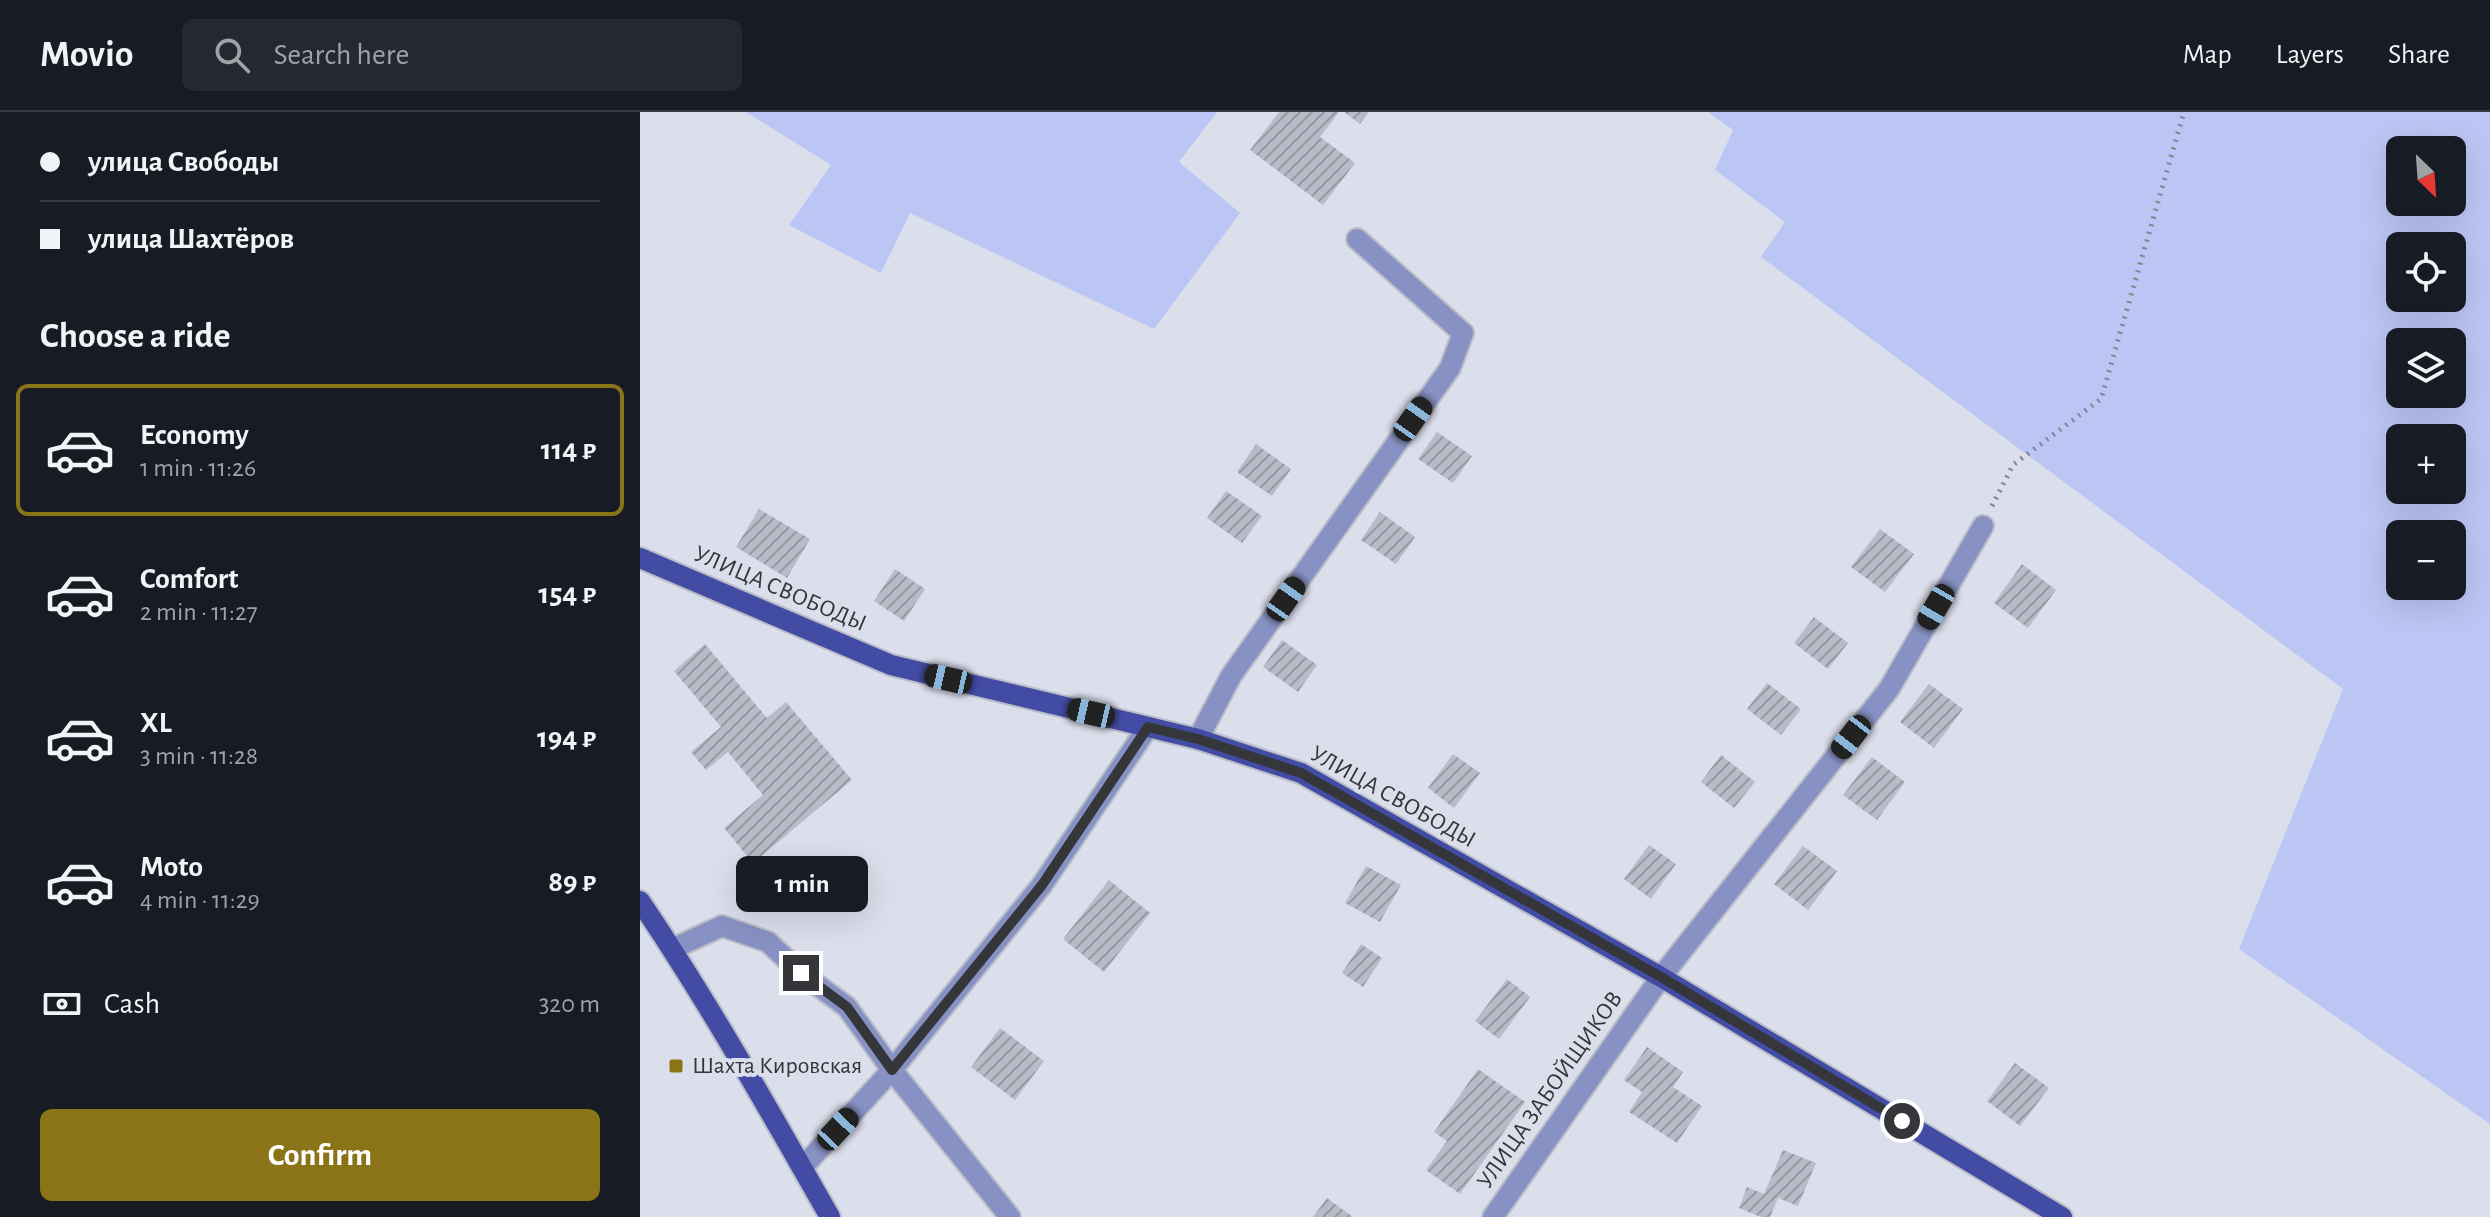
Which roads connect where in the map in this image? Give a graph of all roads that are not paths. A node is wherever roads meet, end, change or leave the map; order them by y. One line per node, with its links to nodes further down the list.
1 (1357, 239): 5 (street)
2 (1983, 526): 8 (street, УЛИЦА ЗАБОЙЩИКОВ)
3 (640, 558): 4 (main road, УЛИЦА СВОБОДЫ)
4 (1148, 727): 5 (main road, УЛИЦА СВОБОДЫ); 9 (street)
5 (1198, 739): 8 (main road, УЛИЦА СВОБОДЫ)
6 (640, 902): 7 (main road)
7 (672, 949): 9 (street); 10 (main road)
8 (1661, 977): 13 (street, УЛИЦА ЗАБОЙЩИКОВ); 14 (main road, УЛИЦА СВОБОДЫ)
9 (892, 1070): 10 (street); 12 (street)
10 (802, 1168): 11 (main road)
11 (830, 1217)
12 (1010, 1217)
13 (1493, 1217)
14 (2062, 1217)

